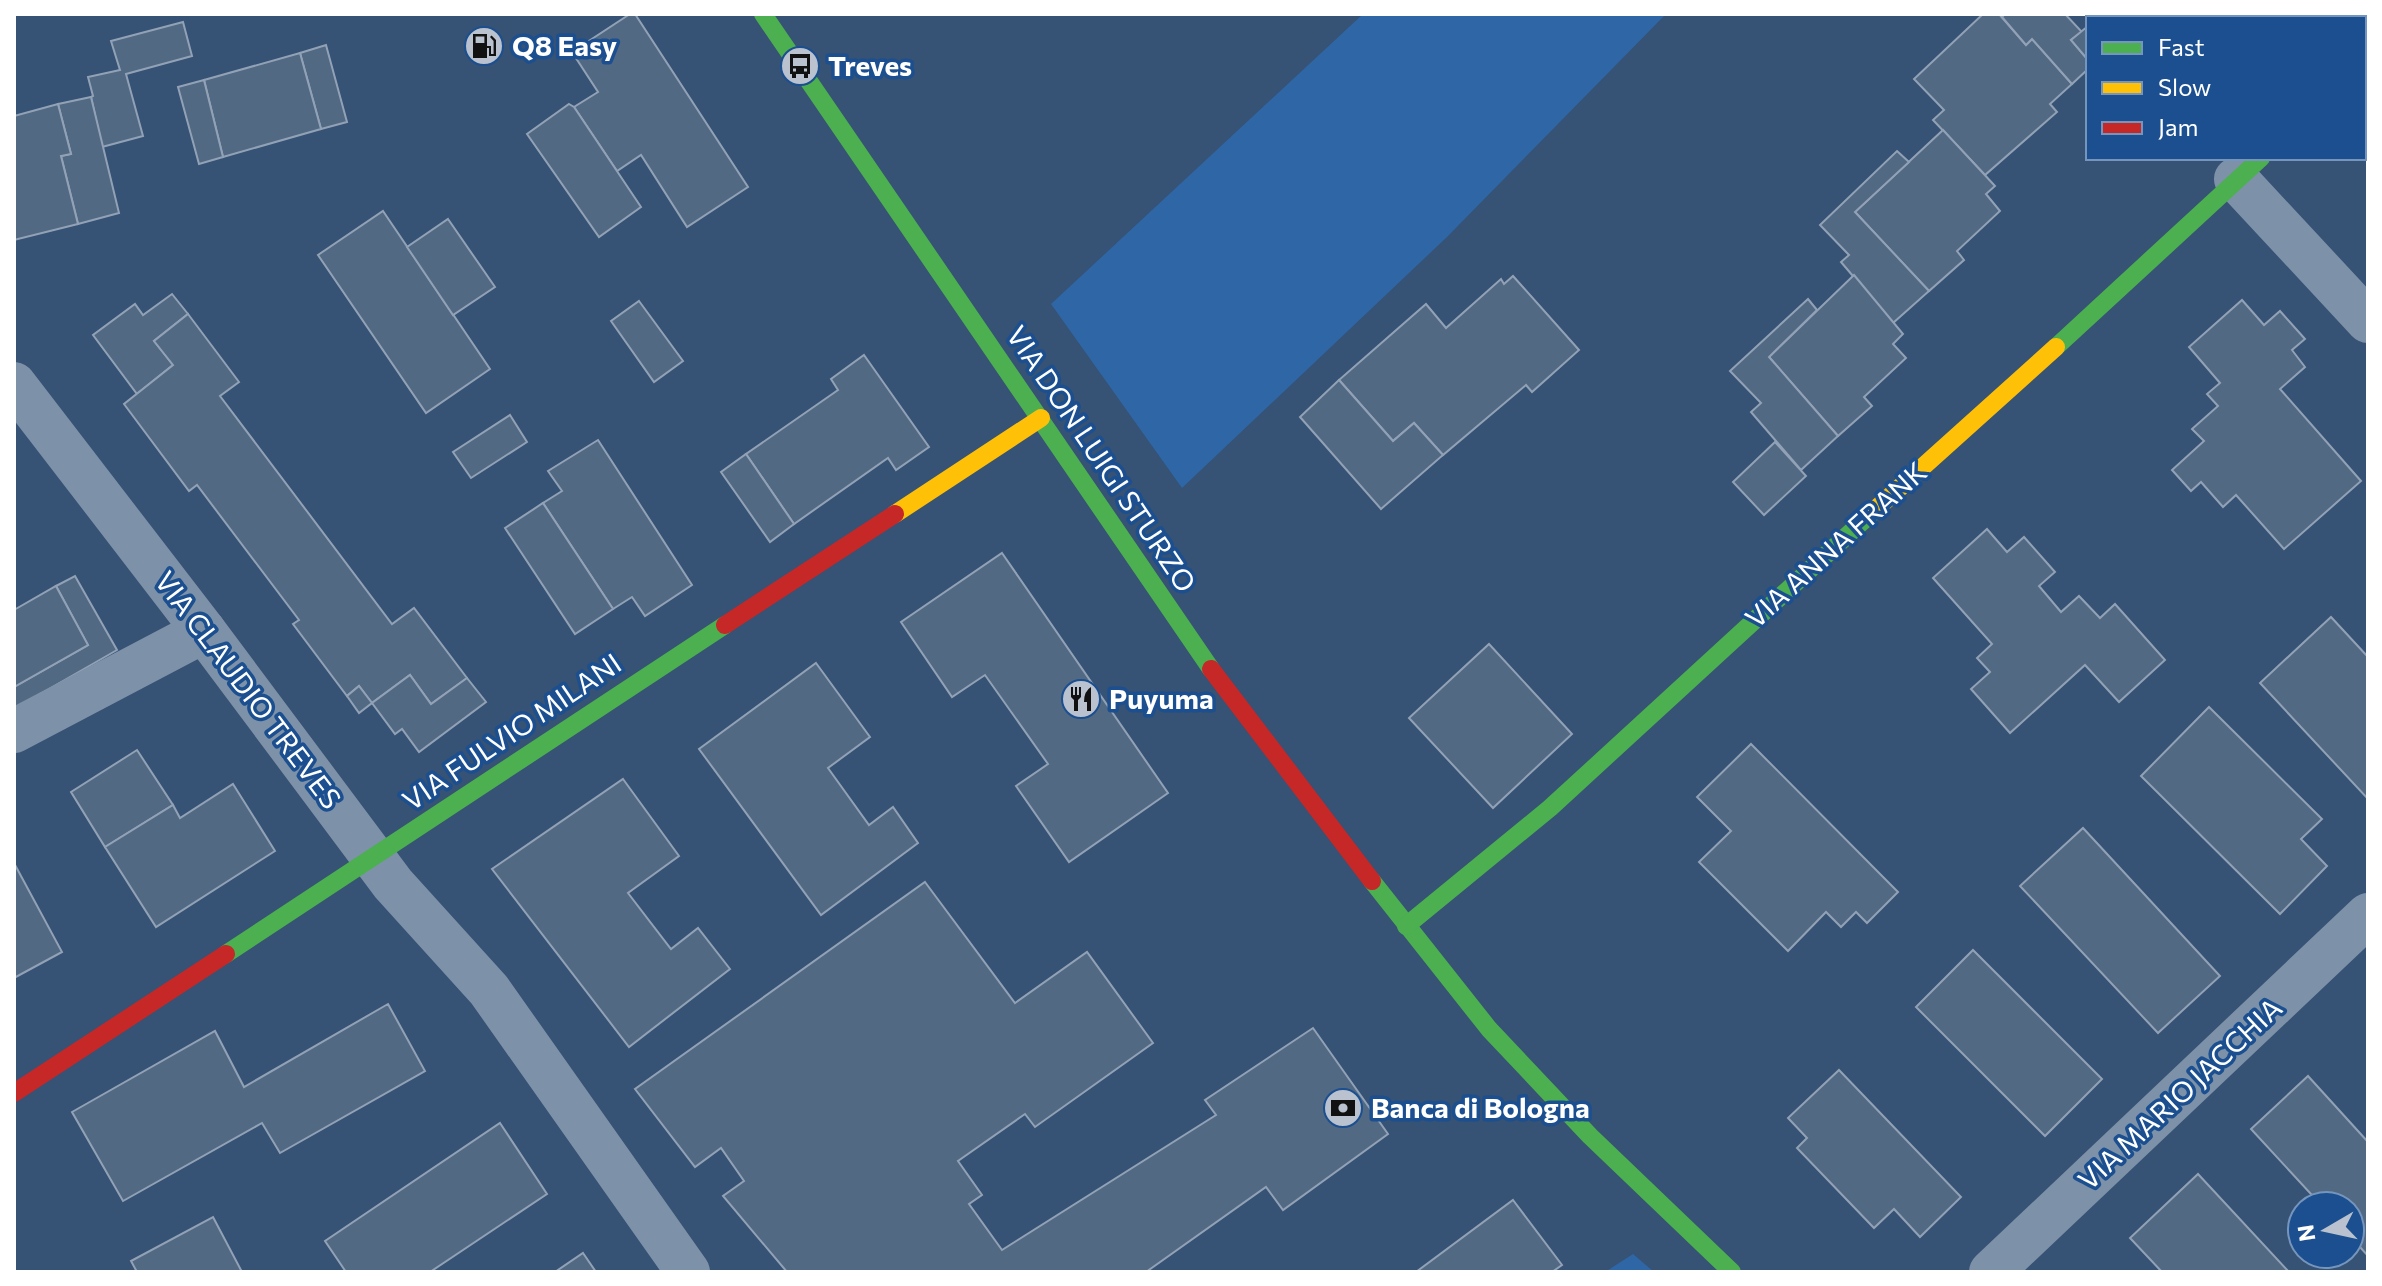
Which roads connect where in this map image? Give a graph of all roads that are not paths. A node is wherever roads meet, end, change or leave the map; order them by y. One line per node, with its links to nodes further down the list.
1 (763, 14): 5 (street, VIA DON LUIGI STURZO)
2 (2248, 168): 3 (street); 10 (street, VIA ANNA FRANK)
3 (2368, 321)
4 (14, 384): 6 (street, VIA CLAUDIO TREVES)
5 (1041, 418): 8 (street, VIA FULVIO MILANI); 10 (street, VIA DON LUIGI STURZO)
6 (204, 631): 7 (street); 8 (street, VIA CLAUDIO TREVES)
7 (14, 731)
8 (374, 858): 11 (street, VIA FULVIO MILANI); 12 (street, VIA CLAUDIO TREVES)
9 (2368, 915): 14 (street, VIA MARIO JACCHIA)
10 (1406, 926): 13 (street, VIA DON LUIGI STURZO)
11 (14, 1093)
12 (688, 1272)
13 (1732, 1272)
14 (1991, 1272)

